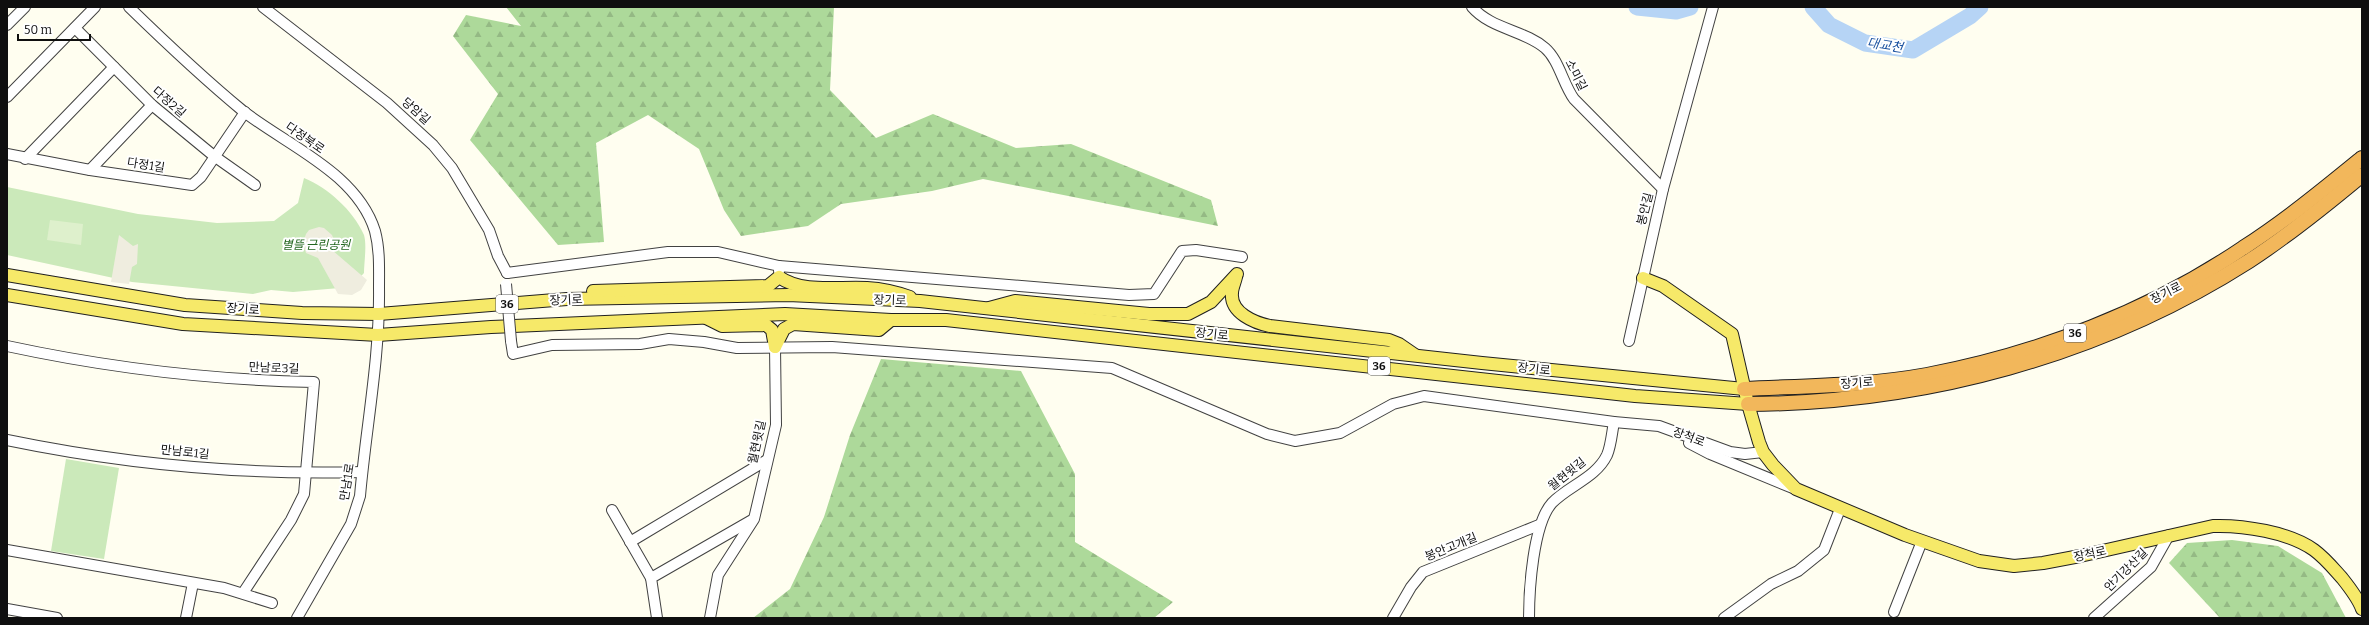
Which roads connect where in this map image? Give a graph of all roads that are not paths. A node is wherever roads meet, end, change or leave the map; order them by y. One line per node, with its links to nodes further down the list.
1 (25, 7): 7 (street)
2 (95, 7): 8 (street)
3 (130, 7): 12 (street, 다정북로)
4 (263, 7): 23 (street, 당암길)
5 (1472, 7): 20 (street, 소미길)
6 (1713, 7): 20 (street, 봉안길)
7 (7, 25)
8 (75, 28): 9 (street, 다정2길); 10 (street)
9 (114, 67): 11 (street, 다정2길); 16 (street)
10 (7, 97)
11 (152, 105): 14 (street, 다정2길); 17 (street)
12 (245, 112): 14 (street, 다정1길); 30 (street, 다정북로)
13 (7, 154): 16 (street, 다정1길)
14 (214, 156): 17 (street, 다정1길); 19 (street, 다정2길)
15 (2362, 158): 38 (highway, 장기로 / 36)
16 (25, 159): 17 (street, 다정1길)
17 (90, 170)
18 (2362, 175): 39 (highway, 장기로 / 36)
19 (255, 185)
20 (1663, 189): 25 (street, 봉안길)
21 (1242, 258): 22 (street)
22 (779, 272): 23 (street); 27 (main road); 28 (main road)
23 (507, 273): 36 (street, 장척로, bridge)
24 (7, 275): 30 (main road, 장기로 / 36)
25 (1643, 278): 34 (street, 봉안길); 38 (main road)
26 (7, 295): 33 (main road, 장기로 / 36)
27 (568, 299): 28 (main road, 장기로 / 36); 30 (main road, 장기로 / 36)
28 (920, 301): 29 (main road, 장기로 / 36)
29 (985, 309): 37 (main road, 장기로 / 36); 37 (main road)
30 (379, 314): 33 (street, 다정북로)
31 (703, 316): 32 (main road, 장기로 / 36); 33 (main road, 장기로 / 36); 36 (main road)
32 (891, 320): 36 (main road); 39 (main road, 장기로 / 36)
33 (378, 335): 45 (street, 만남1로)
34 (1629, 341)
35 (7, 346): 46 (street, 만남로3길)
36 (775, 347): 40 (street, 장척로); 44 (street, 월현윗길)
37 (1418, 356): 38 (main road, 장기로 / 36)
38 (1744, 389): 39 (main road)
39 (1748, 404): 43 (main road)
40 (1614, 422): 41 (street, 장척로); 51 (street, 월현윗길)
41 (1659, 426): 43 (street, 장척로); 47 (street)
42 (7, 440): 46 (street, 만남로1길)
43 (1763, 452): 47 (main road)
44 (767, 460): 50 (street, 월현윗길); 54 (street)
45 (362, 472): 46 (street, 만남로1길); 65 (street, 만남1로)
46 (307, 473): 58 (street, 만남로3길)
47 (1796, 489): 48 (main road, 장척로)
48 (1840, 509): 53 (main road, 장척로); 70 (street)
49 (612, 510): 54 (street)
50 (754, 519): 56 (street); 67 (street, 월현윗길)
51 (1539, 525): 68 (street, 봉안고개길); 69 (street, 월현윗길)
52 (2169, 535): 53 (main road, 장척로); 61 (main road, 장척로); 71 (street, 안기강산길)
53 (1922, 541): 62 (street)
54 (630, 542): 56 (street)
55 (7, 550): 57 (street)
56 (651, 578): 66 (street)
57 (193, 583): 58 (street); 64 (street)
58 (243, 593): 59 (street)
59 (272, 603)
60 (7, 609): 63 (street)
61 (2362, 609)
62 (1894, 612)
63 (57, 618)
64 (186, 618)
65 (297, 618)
66 (658, 618)
67 (710, 618)
68 (1393, 618)
69 (1529, 618)
70 (1724, 618)
71 (2094, 618)

